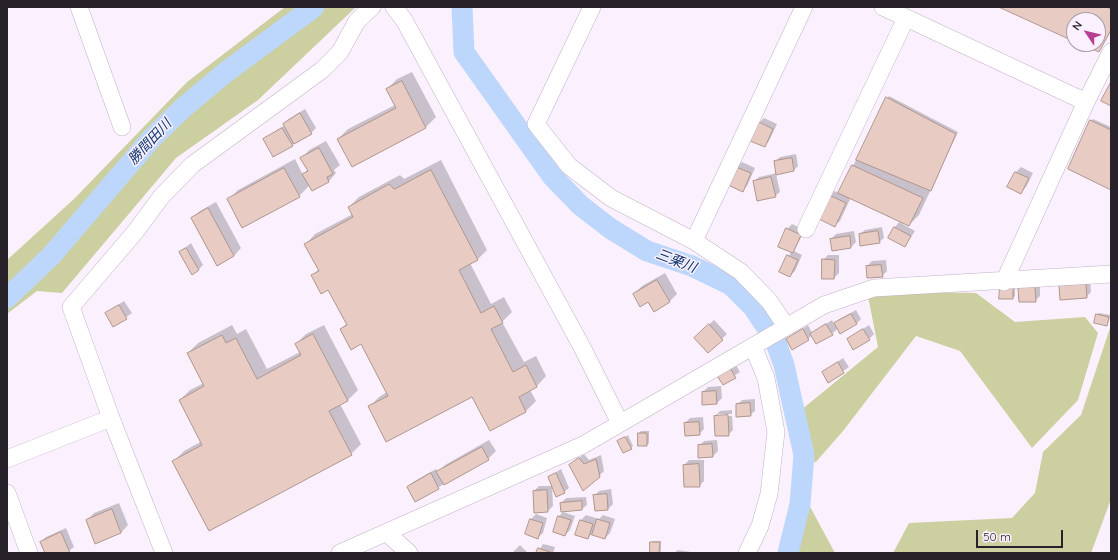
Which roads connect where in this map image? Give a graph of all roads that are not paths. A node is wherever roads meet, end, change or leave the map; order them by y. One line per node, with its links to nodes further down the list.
1 (79, 7): 10 (street)
2 (372, 7): 17 (street)
3 (394, 7): 18 (street)
4 (592, 7): 12 (street)
5 (804, 7): 12 (street)
6 (883, 7): 7 (street)
7 (906, 18): 9 (street); 11 (street)
8 (1111, 52): 9 (street)
9 (1086, 102): 14 (street)
10 (122, 127)
11 (806, 229)
12 (694, 241): 15 (street)
13 (1111, 274): 14 (street)
14 (1004, 282): 15 (street)
15 (786, 326): 16 (street)
16 (753, 346): 18 (street); 26 (street)
17 (111, 418): 19 (street); 23 (street)
18 (620, 423): 21 (street)
19 (7, 459)
20 (7, 493): 22 (street)
21 (387, 533): 24 (street); 25 (street)
22 (29, 553)
23 (164, 553)
24 (340, 553)
25 (409, 553)
26 (747, 553)

